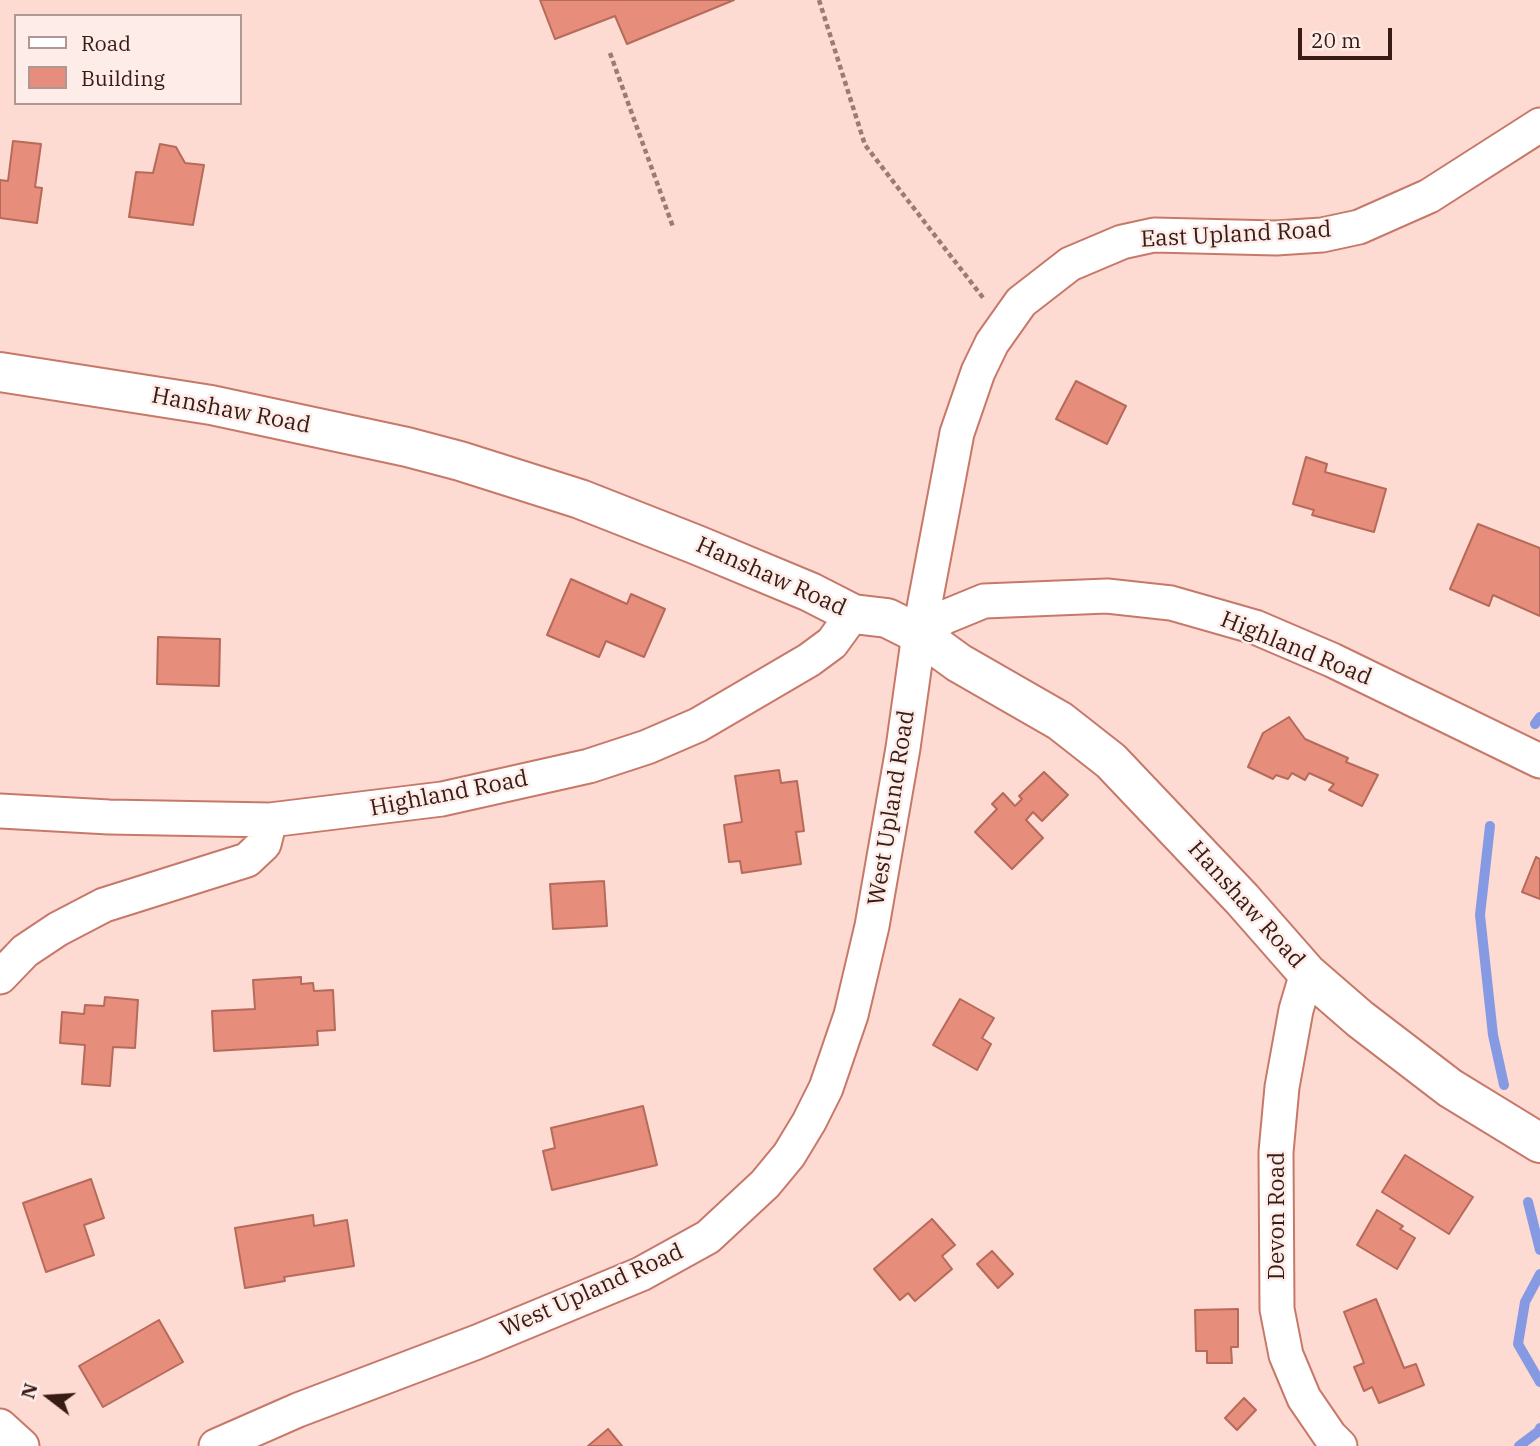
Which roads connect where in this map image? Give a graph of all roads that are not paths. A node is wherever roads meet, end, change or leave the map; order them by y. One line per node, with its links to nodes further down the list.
1 (1540, 125): 4 (street, East Upland Road)
2 (0, 372): 3 (street, Hanshaw Road)
3 (853, 614): 4 (street, Hanshaw Road); 7 (street, Highland Road)
4 (919, 634): 5 (street, Highland Road); 8 (street, Hanshaw Road); 13 (street, West Upland Road)
5 (1540, 761)
6 (0, 811): 7 (street, Highland Road)
7 (270, 820): 9 (street)
8 (1307, 972): 10 (street, Hanshaw Road); 14 (street, Devon Road)
9 (0, 977)
10 (1540, 1143)
11 (0, 1426): 12 (street)
12 (22, 1446)
13 (216, 1446)
14 (1340, 1446)

